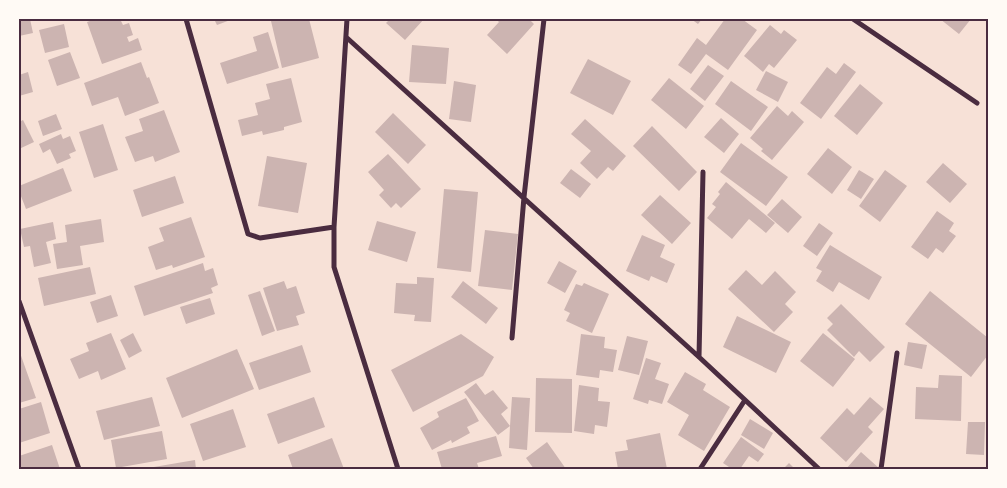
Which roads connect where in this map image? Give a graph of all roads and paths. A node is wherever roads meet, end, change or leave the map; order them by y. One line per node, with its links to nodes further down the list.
1 (186, 19): 9 (street)
2 (347, 19): 5 (street)
3 (544, 19): 8 (street)
4 (853, 19): 6 (street)
5 (346, 37): 8 (street); 9 (street)
6 (977, 103)
7 (703, 172): 13 (street)
8 (524, 197): 11 (street); 13 (street)
9 (334, 227): 16 (street)
10 (19, 301): 15 (street)
11 (512, 338)
12 (896, 353): 19 (street)
13 (700, 357): 14 (street)
14 (745, 400): 17 (street); 18 (street)
15 (78, 469)
16 (398, 469)
17 (700, 469)
18 (820, 469)
19 (881, 469)

